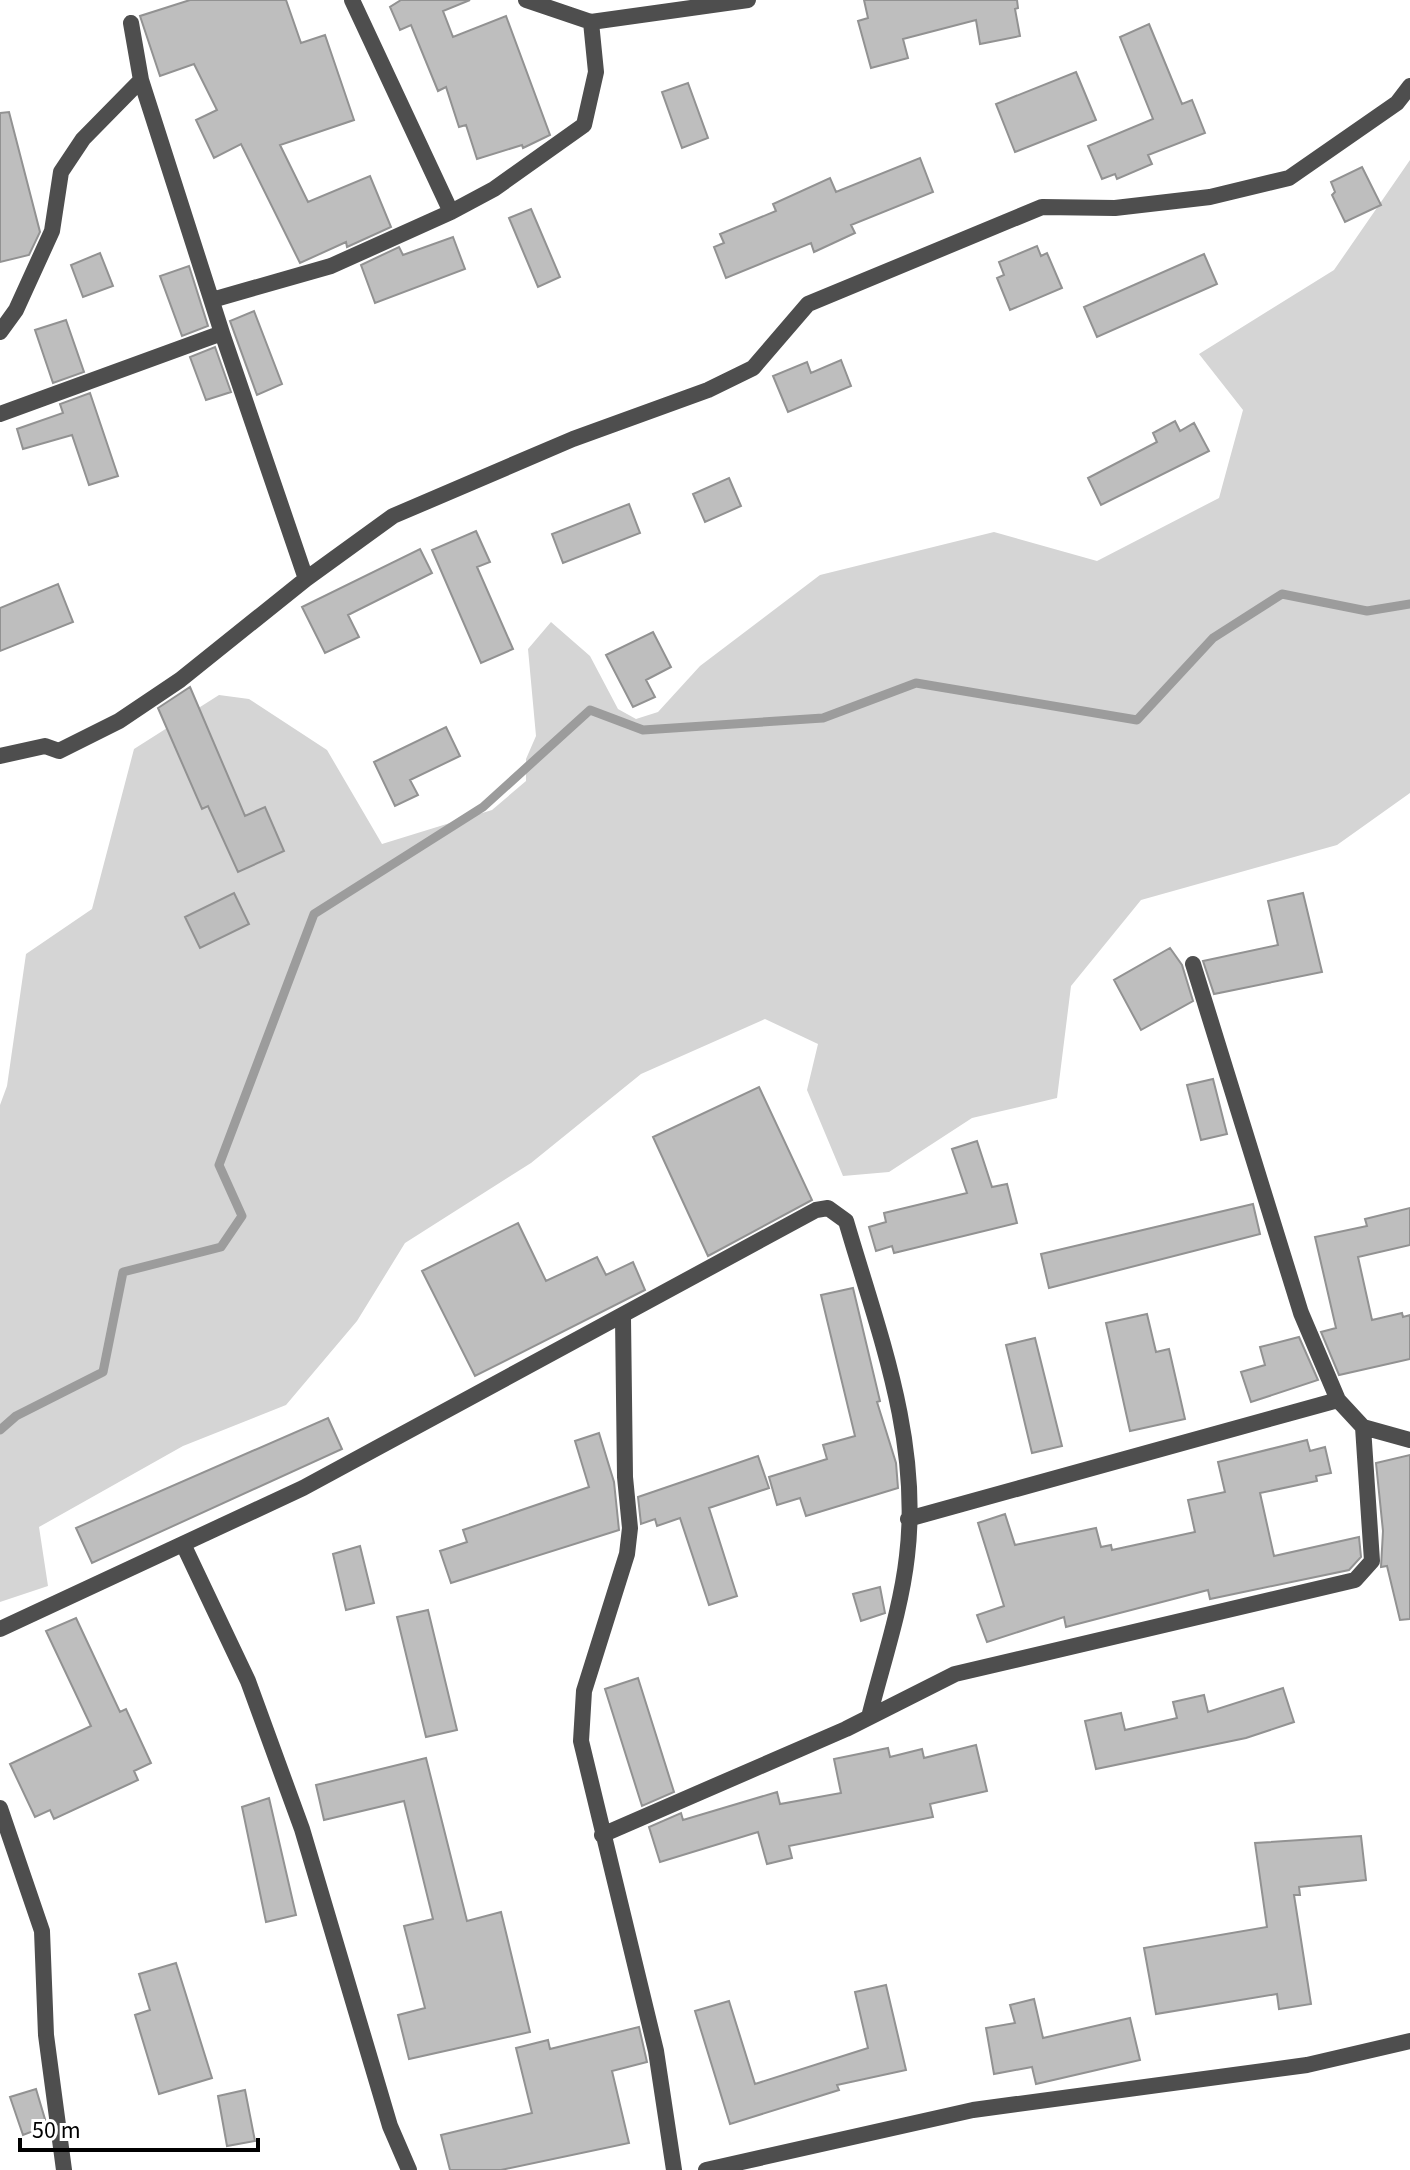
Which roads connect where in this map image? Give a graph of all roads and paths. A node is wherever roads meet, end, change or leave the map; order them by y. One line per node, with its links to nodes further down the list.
1 (352, 0): 8 (street)
2 (526, 0): 4 (street)
3 (748, 0): 4 (street)
4 (591, 22): 8 (street)
5 (131, 23): 6 (street)
6 (141, 80): 9 (street); 10 (street)
7 (1410, 86): 13 (street)
8 (451, 212): 9 (street)
9 (212, 300): 11 (street)
10 (0, 332)
11 (222, 333): 12 (street); 13 (street)
12 (0, 414)
13 (306, 579): 14 (street)
14 (0, 756)
15 (1193, 964): 17 (street)
16 (623, 1318): 20 (street); 21 (street); 25 (street)
17 (1338, 1400): 18 (street); 20 (street)
18 (1363, 1427): 19 (street); 23 (street)
19 (1410, 1440)
20 (908, 1519): 23 (street)
21 (183, 1544): 22 (street); 28 (street)
22 (0, 1629)
23 (869, 1717): 25 (street)
24 (0, 1808): 27 (street)
25 (602, 1835): 29 (street)
26 (1410, 2041): 30 (street)
27 (64, 2170)
28 (409, 2170)
29 (674, 2170)
30 (706, 2170)

